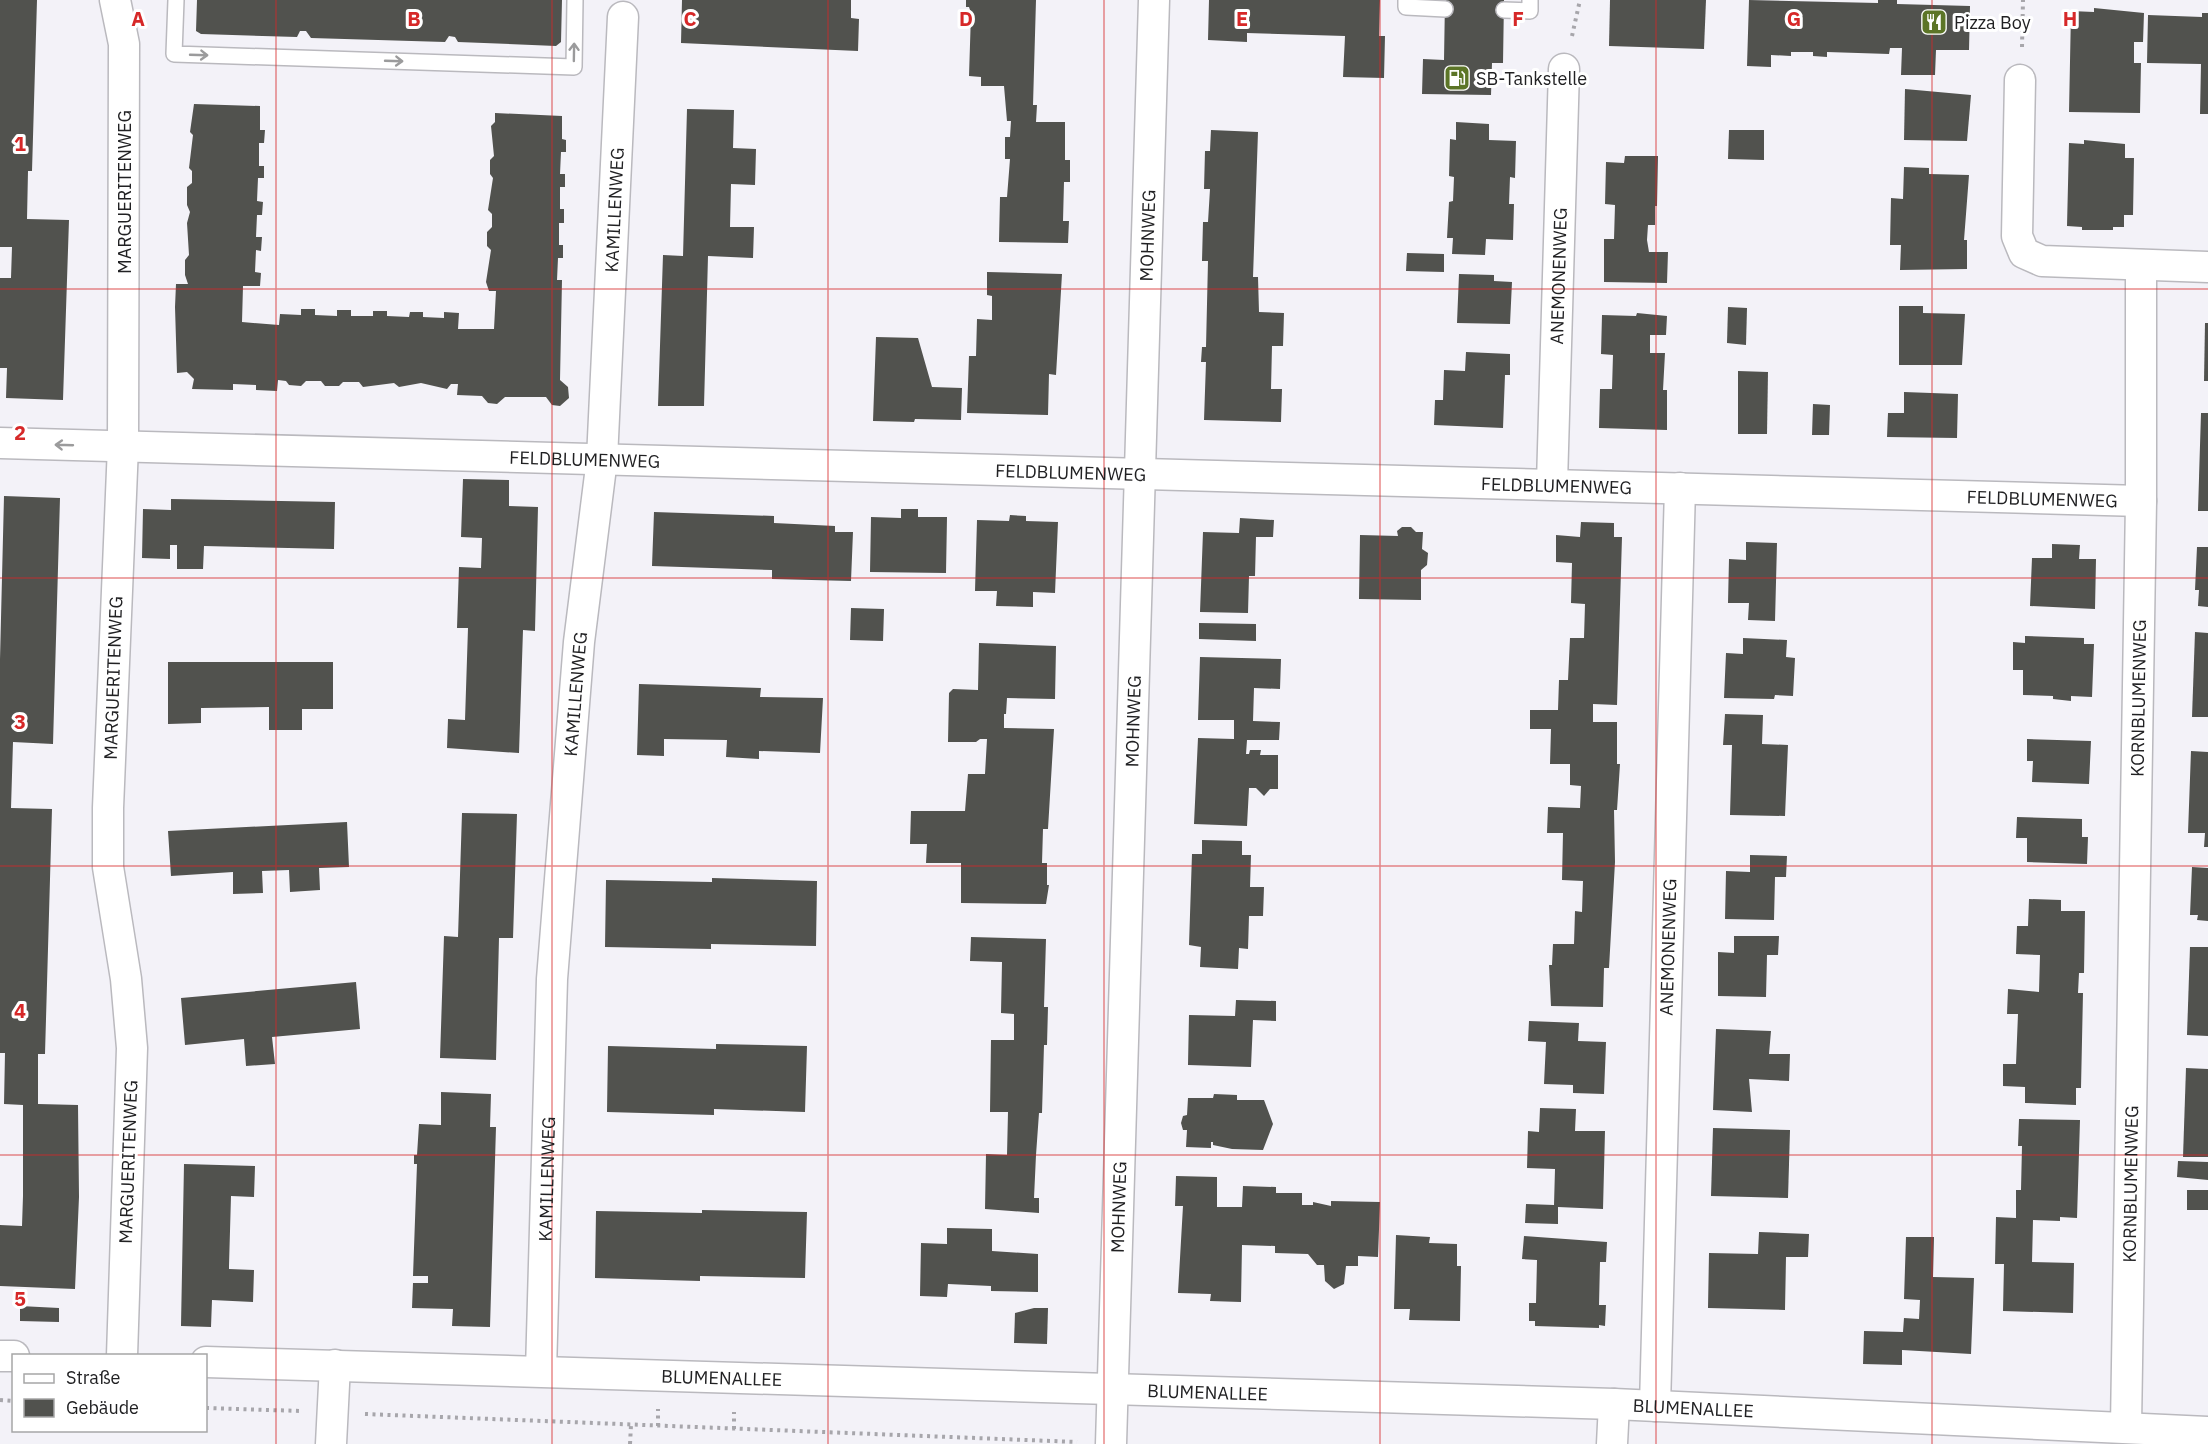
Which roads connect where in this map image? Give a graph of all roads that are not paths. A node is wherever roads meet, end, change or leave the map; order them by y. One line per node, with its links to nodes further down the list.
1 (115, 0): 15 (street, MARGUERITENWEG)
2 (176, 0): 3 (lane, one-way to 3)
3 (576, 0)
4 (1154, 0): 17 (street, MOHNWEG)
5 (1406, 0): 7 (lane)
6 (1530, 0): 8 (lane)
7 (1445, 9)
8 (1504, 10)
9 (623, 17): 16 (street, KAMILLENWEG)
10 (1564, 69): 18 (street, ANEMONENWEG)
11 (2020, 80): 12 (street)
12 (2141, 265): 13 (street); 20 (street, KORNBLUMENWEG)
13 (2208, 267)
14 (0, 443): 15 (street, FELDBLUMENWEG, one-way to 14)
15 (123, 446): 16 (street, FELDBLUMENWEG); 21 (street, MARGUERITENWEG)
16 (602, 459): 17 (street, FELDBLUMENWEG); 24 (street, KAMILLENWEG)
17 (1139, 474): 18 (street, FELDBLUMENWEG); 25 (street, MOHNWEG)
18 (1552, 483): 19 (street, FELDBLUMENWEG)
19 (1680, 488): 20 (street, FELDBLUMENWEG); 27 (street, ANEMONENWEG)
20 (2140, 501): 28 (street, KORNBLUMENWEG)
21 (122, 1354)
22 (207, 1362): 23 (street, BLUMENALLEE)
23 (335, 1365): 24 (street, BLUMENALLEE); 31 (street)
24 (541, 1371): 25 (street, BLUMENALLEE)
25 (1112, 1391): 26 (street, BLUMENALLEE); 32 (street, MOHNWEG)
26 (1614, 1404): 27 (street, BLUMENALLEE); 33 (street)
27 (1655, 1406): 30 (street, BLUMENALLEE)
28 (2126, 1426): 29 (street, BLUMENALLEE); 30 (street, BLUMENALLEE)
29 (2208, 1432)
30 (2082, 1434)
31 (331, 1444)
32 (1111, 1444)
33 (1612, 1444)

